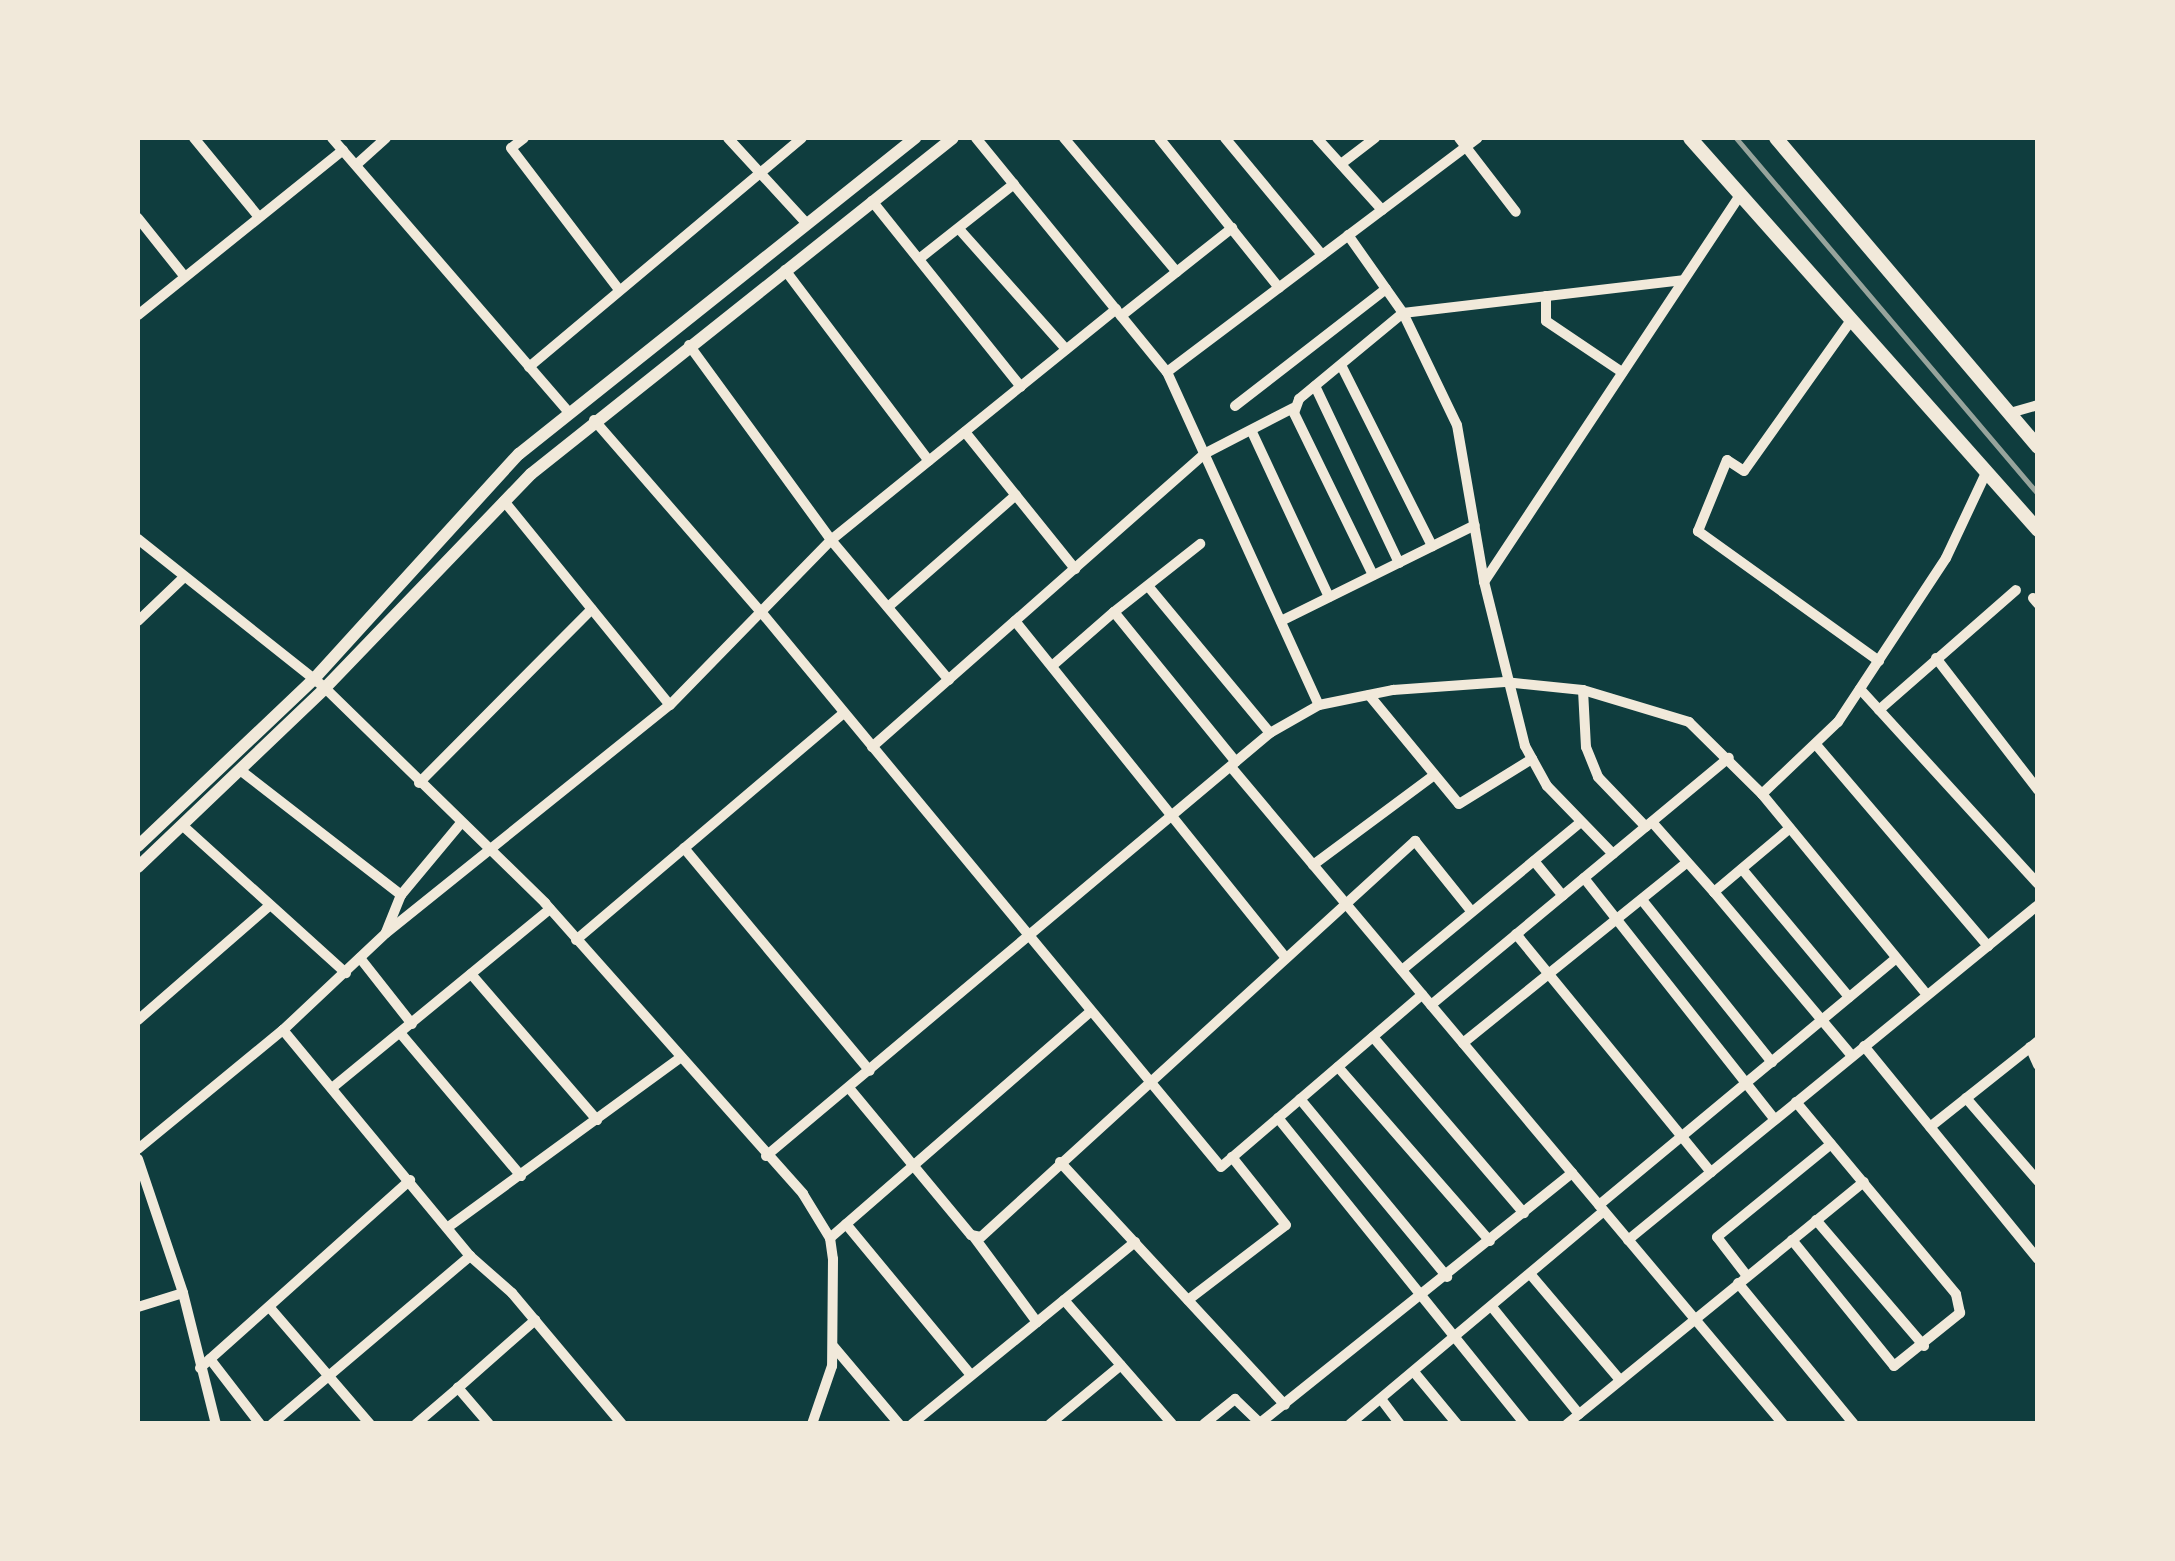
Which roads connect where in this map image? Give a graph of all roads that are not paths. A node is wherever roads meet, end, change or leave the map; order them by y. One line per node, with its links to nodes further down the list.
1 (194, 138): 30 (street)
2 (332, 138): 21 (street)
3 (386, 138): 22 (street)
4 (502, 138): 20 (street)
5 (524, 138): 20 (street)
6 (728, 138): 24 (street)
7 (802, 138): 24 (street)
8 (915, 138): 32 (street)
9 (952, 138): 27 (street)
10 (976, 138): 25 (street)
11 (1064, 138): 39 (street)
12 (1159, 138): 33 (street)
13 (1225, 138): 36 (street)
14 (1317, 138): 23 (street)
15 (1375, 138): 23 (street)
16 (1478, 138): 19 (street)
17 (1690, 138): 26 (main road)
18 (1776, 138): 61 (main road)
19 (1463, 142): 28 (street); 29 (street)
20 (510, 148): 44 (street)
21 (343, 150): 22 (street); 30 (street)
22 (356, 164): 53 (street)
23 (1341, 164): 28 (street)
24 (758, 172): 32 (street); 44 (street)
25 (1014, 184): 34 (street); 46 (street)
26 (1740, 194): 41 (street); 49 (main road)
27 (872, 201): 37 (street); 38 (street)
28 (1382, 210): 35 (street)
29 (1516, 212)
30 (259, 217): 40 (street)
31 (138, 218): 40 (street)
32 (807, 224): 62 (street)
33 (1232, 228): 39 (street); 42 (street)
34 (959, 229): 37 (street); 51 (street)
35 (1348, 236): 36 (street); 43 (street)
36 (1322, 256): 42 (street)
37 (919, 259): 56 (street)
38 (785, 270): 50 (street); 68 (street)
39 (1177, 272): 46 (street)
40 (185, 276): 48 (street)
41 (1683, 280): 45 (street); 55 (street)
42 (1280, 288): 54 (street)
43 (1386, 289): 47 (street); 59 (street)
44 (619, 290): 53 (street)
45 (1546, 296): 47 (street); 55 (street)
46 (1119, 312): 51 (street); 54 (street)
47 (1404, 312): 52 (street); 72 (street)
48 (138, 315)
49 (1852, 319): 69 (main road); 94 (street)
50 (689, 345): 63 (street); 75 (street)
51 (1066, 350): 56 (street)
52 (1341, 364): 57 (street); 77 (street)
53 (528, 367): 62 (street)
54 (1167, 372): 67 (street)
55 (1622, 372): 82 (street)
56 (1021, 386): 64 (street)
57 (1315, 386): 60 (street); 78 (street)
58 (2038, 404): 61 (street)
59 (1236, 406)
60 (1293, 408): 65 (street); 80 (street)
61 (2010, 413): 66 (main road)
62 (570, 414): 98 (street)
63 (594, 420): 71 (street); 89 (street)
64 (965, 432): 68 (street); 70 (street)
65 (1252, 432): 67 (street); 85 (street)
66 (2038, 447)
67 (1204, 454): 79 (street); 92 (street)
68 (928, 461): 75 (street)
69 (1987, 470): 73 (main road); 94 (street)
70 (1016, 495): 79 (street); 86 (street)
71 (504, 502): 87 (street); 98 (street)
72 (1475, 525): 77 (street); 82 (street)
73 (2038, 530)
74 (138, 539): 81 (street)
75 (832, 540): 86 (street); 89 (street)
76 (1200, 544): 83 (street)
77 (1432, 546): 78 (street)
78 (1399, 563): 80 (street)
79 (1075, 568): 91 (street)
80 (1373, 575): 85 (street)
81 (184, 577): 90 (street); 98 (street)
82 (1484, 582): 97 (street)
83 (1148, 586): 88 (street); 106 (street)
84 (2016, 590): 93 (street)
85 (1328, 597): 92 (street)
86 (888, 607): 96 (street)
87 (592, 609): 102 (street); 114 (street)
88 (1114, 612): 95 (street); 111 (street)
89 (762, 613): 102 (street); 105 (street)
90 (138, 621)
91 (1015, 621): 95 (street); 96 (street)
92 (1281, 621): 103 (street)
93 (1936, 658): 104 (street); 115 (street)
94 (1879, 661): 100 (street)
95 (1052, 666): 117 (street)
96 (949, 680): 107 (street)
97 (1505, 682): 99 (street); 101 (street); 110 (street)
98 (319, 684): 112 (street); 114 (street); 123 (street)
99 (1583, 690): 109 (street); 121 (street)
100 (1860, 690): 104 (street); 108 (street)
101 (1369, 695): 103 (street); 113 (street)
102 (670, 705): 125 (street)
103 (1319, 705): 106 (street)
104 (1879, 710): 133 (street)
105 (844, 712): 107 (street); 124 (street)
106 (1270, 733): 111 (street)
107 (872, 747): 146 (street)
108 (1818, 748): 116 (street); 148 (street)
109 (1729, 758): 116 (street); 121 (street)
110 (1532, 759): 113 (street); 119 (street)
111 (1234, 765): 117 (street); 129 (street)
112 (240, 770): 120 (street); 135 (street)
113 (1433, 776): 129 (street)
114 (419, 783): 118 (street)
115 (2038, 790)
116 (1762, 794): 122 (street)
117 (1174, 819): 146 (street); 149 (street)
118 (461, 823): 125 (street); 135 (street)
119 (1580, 823): 126 (street); 127 (street)
120 (182, 825): 130 (street); 140 (street)
121 (1649, 825): 126 (street); 128 (street)
122 (1790, 828): 131 (street); 151 (street)
123 (138, 846)
124 (684, 848): 147 (street); 175 (street)
125 (491, 852): 141 (street); 144 (street)
126 (1613, 854): 132 (street)
127 (1534, 861): 136 (street); 142 (street)
128 (1686, 863): 134 (street); 137 (street)
129 (1313, 864): 138 (street)
130 (138, 867)
131 (1742, 869): 134 (street); 158 (street)
132 (1584, 878): 136 (street); 143 (street)
133 (2038, 884)
134 (1714, 892): 162 (street)
135 (402, 895): 144 (street)
136 (1563, 896): 145 (street)
137 (1642, 900): 143 (street); 172 (street)
138 (1345, 903): 142 (street); 149 (street); 152 (street)
139 (2038, 904): 148 (street)
140 (267, 908): 153 (street); 161 (street)
141 (550, 909): 147 (street); 155 (street)
142 (1471, 911): 152 (street)
143 (1617, 920): 154 (street); 177 (street)
144 (386, 933): 150 (street)
145 (1516, 934): 154 (street); 159 (street)
146 (1030, 938): 160 (street); 175 (street)
147 (576, 940): 171 (street)
148 (1988, 946): 157 (street)
149 (1285, 957): 176 (street)
150 (360, 958): 153 (street); 163 (street)
151 (1896, 958): 157 (street); 158 (street)
152 (1402, 970): 156 (street)
153 (346, 973): 164 (street)
154 (1548, 973): 167 (street); 187 (street)
155 (471, 974): 163 (street); 184 (street)
156 (1422, 995): 159 (street); 166 (street)
157 (1927, 995): 169 (street)
158 (1850, 997): 162 (street)
159 (1431, 1005): 167 (street)
160 (1089, 1013): 176 (street); 194 (street)
161 (138, 1020)
162 (1822, 1020): 170 (street); 172 (street)
163 (412, 1024): 165 (street)
164 (284, 1030): 178 (street); 189 (street)
165 (401, 1034): 178 (street); 197 (street)
166 (1374, 1036): 174 (street); 204 (street)
167 (1463, 1044): 196 (street)
168 (2034, 1044): 173 (street); 180 (street)
169 (1864, 1046): 170 (street); 186 (street)
170 (1852, 1056): 182 (street)
171 (681, 1057): 184 (street); 190 (street)
172 (1772, 1062): 177 (street)
173 (2038, 1065)
174 (1338, 1067): 181 (street); 212 (street)
175 (870, 1071): 179 (street)
176 (1145, 1083): 191 (street); 193 (street)
177 (1746, 1084): 185 (street); 187 (street)
178 (332, 1088): 198 (street)
179 (849, 1088): 190 (street); 194 (street)
180 (1966, 1098): 186 (street); 200 (street)
181 (1300, 1099): 183 (street); 217 (street)
182 (1796, 1102): 185 (street); 188 (street)
183 (1278, 1118): 191 (street); 220 (street)
184 (596, 1120): 197 (street)
185 (1775, 1120): 195 (street)
186 (1930, 1127): 215 (street)
187 (1680, 1134): 195 (street); 202 (street)
188 (1832, 1144): 199 (street); 218 (street)
189 (138, 1149)
190 (766, 1156): 209 (street)
191 (1232, 1158): 222 (street)
192 (138, 1159): 201 (street)
193 (1060, 1162): 208 (street); 213 (street)
194 (912, 1167): 206 (street); 208 (street)
195 (1711, 1172): 210 (street)
196 (1572, 1173): 202 (street); 204 (street)
197 (520, 1176): 207 (street)
198 (410, 1180): 207 (street); 225 (street)
199 (1864, 1182): 205 (street); 231 (street)
200 (2038, 1182)
201 (153, 1204): 203 (street); 219 (street)
202 (1602, 1208): 210 (street); 216 (street)
203 (138, 1210)
204 (1524, 1213): 212 (street)
205 (1816, 1220): 211 (street); 231 (street)
206 (846, 1224): 209 (street); 237 (street)
207 (451, 1226): 214 (street)
208 (974, 1237): 228 (street)
209 (830, 1238): 230 (street)
210 (1628, 1240): 226 (street)
211 (1792, 1240): 218 (street); 231 (street)
212 (1490, 1241): 217 (street)
213 (1135, 1242): 221 (street); 222 (street)
214 (470, 1256): 227 (street); 236 (street)
215 (2038, 1259)
216 (1531, 1275): 224 (street); 238 (street)
217 (1448, 1277): 220 (street)
218 (1742, 1280): 226 (street); 263 (street)
219 (183, 1293): 223 (street); 234 (street)
220 (1421, 1299): 229 (street); 241 (street)
221 (1064, 1300): 228 (street); 233 (street)
222 (1188, 1300): 241 (street)
223 (138, 1307)
224 (1492, 1308): 229 (street); 242 (street)
225 (271, 1309): 232 (street); 236 (street)
226 (1694, 1318): 238 (street); 262 (street)
227 (535, 1320): 239 (street); 250 (street)
228 (1037, 1322): 237 (street)
229 (1455, 1339): 235 (street); 260 (street)
230 (833, 1346): 251 (street); 252 (street)
231 (1924, 1346)
232 (210, 1360): 234 (street); 245 (street)
233 (1121, 1365): 254 (street); 255 (street)
234 (200, 1368): 244 (street)
235 (1414, 1372): 240 (street); 259 (street)
236 (329, 1375): 246 (street); 247 (street)
237 (972, 1375): 253 (street)
238 (1620, 1380): 242 (street)
239 (458, 1388): 248 (street); 249 (street)
240 (1381, 1399): 257 (street); 258 (street)
241 (1284, 1405): 243 (street)
242 (1579, 1414): 261 (street)
243 (1261, 1423): 256 (street)
244 (216, 1424)
245 (260, 1424)
246 (272, 1424)
247 (370, 1424)
248 (416, 1424)
249 (488, 1424)
250 (622, 1424)
251 (812, 1424)
252 (899, 1424)
253 (912, 1424)
254 (1050, 1424)
255 (1172, 1424)
256 (1204, 1424)
257 (1350, 1424)
258 (1400, 1424)
259 (1457, 1424)
260 (1525, 1424)
261 (1567, 1424)
262 (1783, 1424)
263 (1854, 1424)

